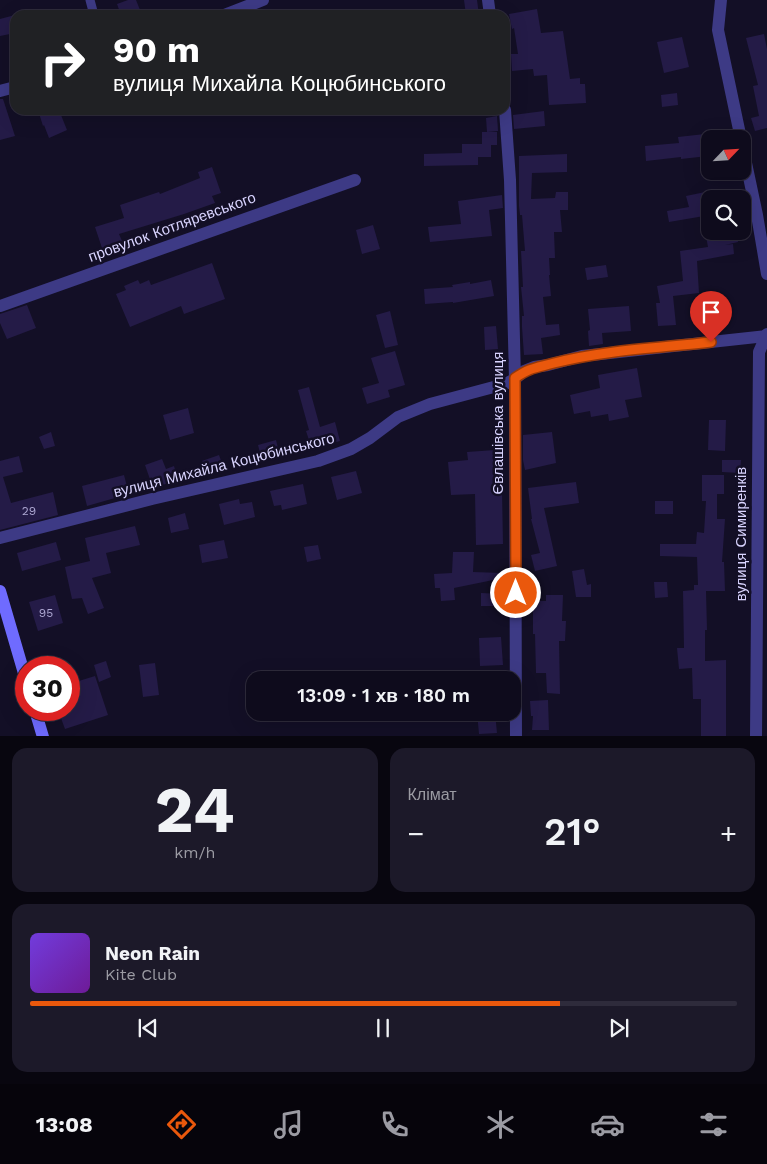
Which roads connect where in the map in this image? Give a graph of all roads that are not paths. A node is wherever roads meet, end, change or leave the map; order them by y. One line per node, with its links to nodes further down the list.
1 (263, 0): 3 (street)
2 (721, 0): 5 (street)
3 (237, 10)
4 (505, 115): 11 (street, Євлашівська вулиця)
5 (739, 130)
6 (355, 180): 9 (street, провулок Котляревського)
7 (750, 180): 8 (street)
8 (767, 274)
9 (0, 306)
10 (767, 335): 11 (street, вулиця Михайла Коцюбинського); 18 (street, вулиця Симиренків)
11 (515, 378): 12 (street, вулиця Михайла Коцюбинського); 17 (street, Євлашівська вулиця)
12 (0, 538)
13 (0, 591): 14 (main road)
14 (19, 656)
15 (38, 721): 16 (main road)
16 (43, 736)
17 (516, 736)
18 (756, 736)

